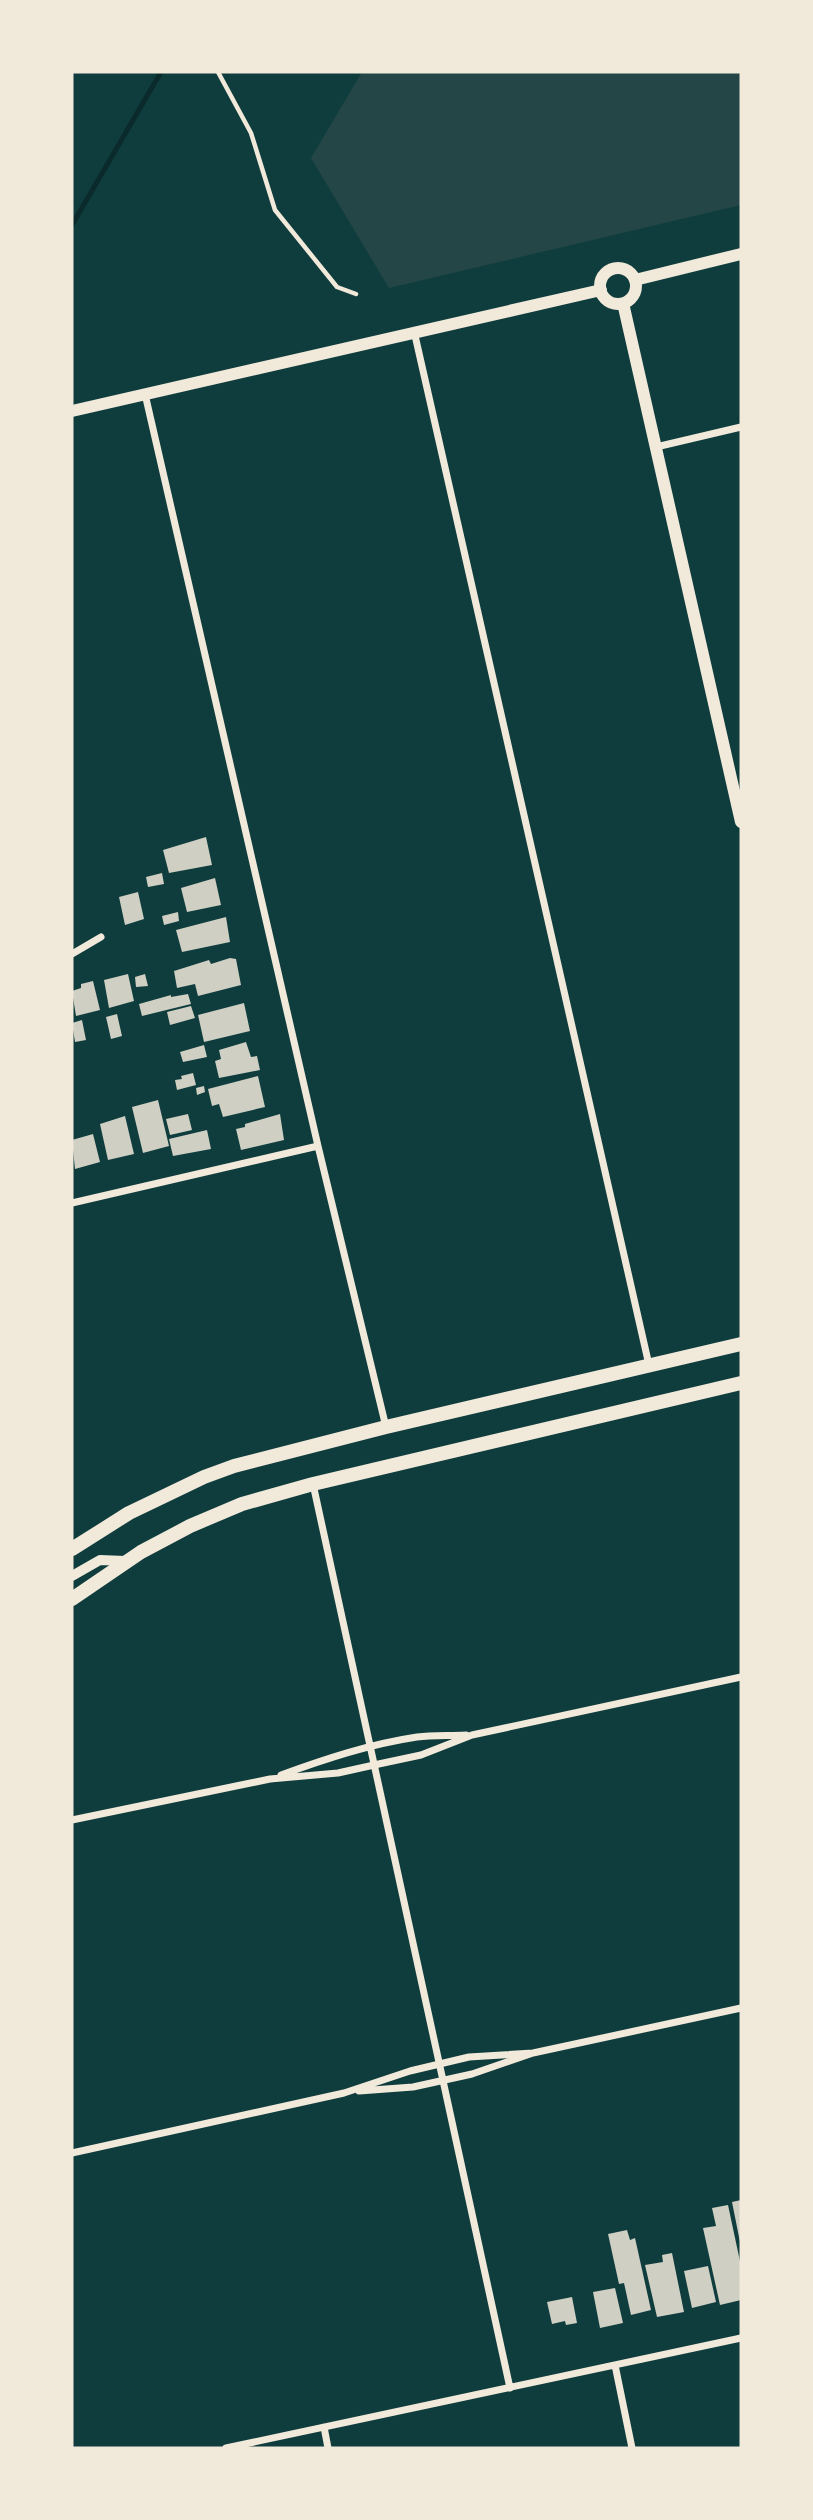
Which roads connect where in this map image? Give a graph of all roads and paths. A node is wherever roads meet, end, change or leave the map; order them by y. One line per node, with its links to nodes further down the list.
1 (218, 72): 5 (lane)
2 (741, 254): 3 (main road)
3 (635, 280): 4 (main road); 6 (main road)
4 (601, 290): 6 (main road); 7 (main road)
5 (356, 294)
6 (623, 303): 11 (main road)
7 (414, 331): 8 (main road); 18 (street)
8 (145, 394): 9 (main road); 15 (street)
9 (72, 411)
10 (741, 427): 11 (street)
11 (656, 447): 12 (main road)
12 (741, 822)
13 (101, 937): 14 (street)
14 (72, 954)
15 (318, 1146): 16 (street); 20 (street)
16 (72, 1203)
17 (741, 1344): 18 (highway)
18 (649, 1365): 20 (highway)
19 (741, 1383): 21 (highway)
20 (386, 1427): 22 (highway)
21 (313, 1484): 23 (highway); 28 (street)
22 (72, 1549)
23 (125, 1561): 24 (street); 25 (highway)
24 (72, 1576)
25 (72, 1599)
26 (741, 1677): 27 (street)
27 (472, 1735): 28 (street); 29 (street)
28 (370, 1747): 29 (street); 30 (street)
29 (374, 1765): 30 (street); 34 (street)
30 (270, 1779): 31 (street)
31 (72, 1820)
32 (741, 2008): 33 (street)
33 (533, 2053): 34 (street); 35 (street)
34 (440, 2064): 35 (street); 36 (street)
35 (443, 2080): 36 (street); 40 (street)
36 (344, 2092): 37 (street)
37 (72, 2153)
38 (741, 2338): 39 (street)
39 (615, 2365): 40 (street); 44 (street)
40 (510, 2388): 41 (street)
41 (324, 2427): 42 (street); 43 (street)
42 (226, 2448)
43 (328, 2448)
44 (632, 2448)

